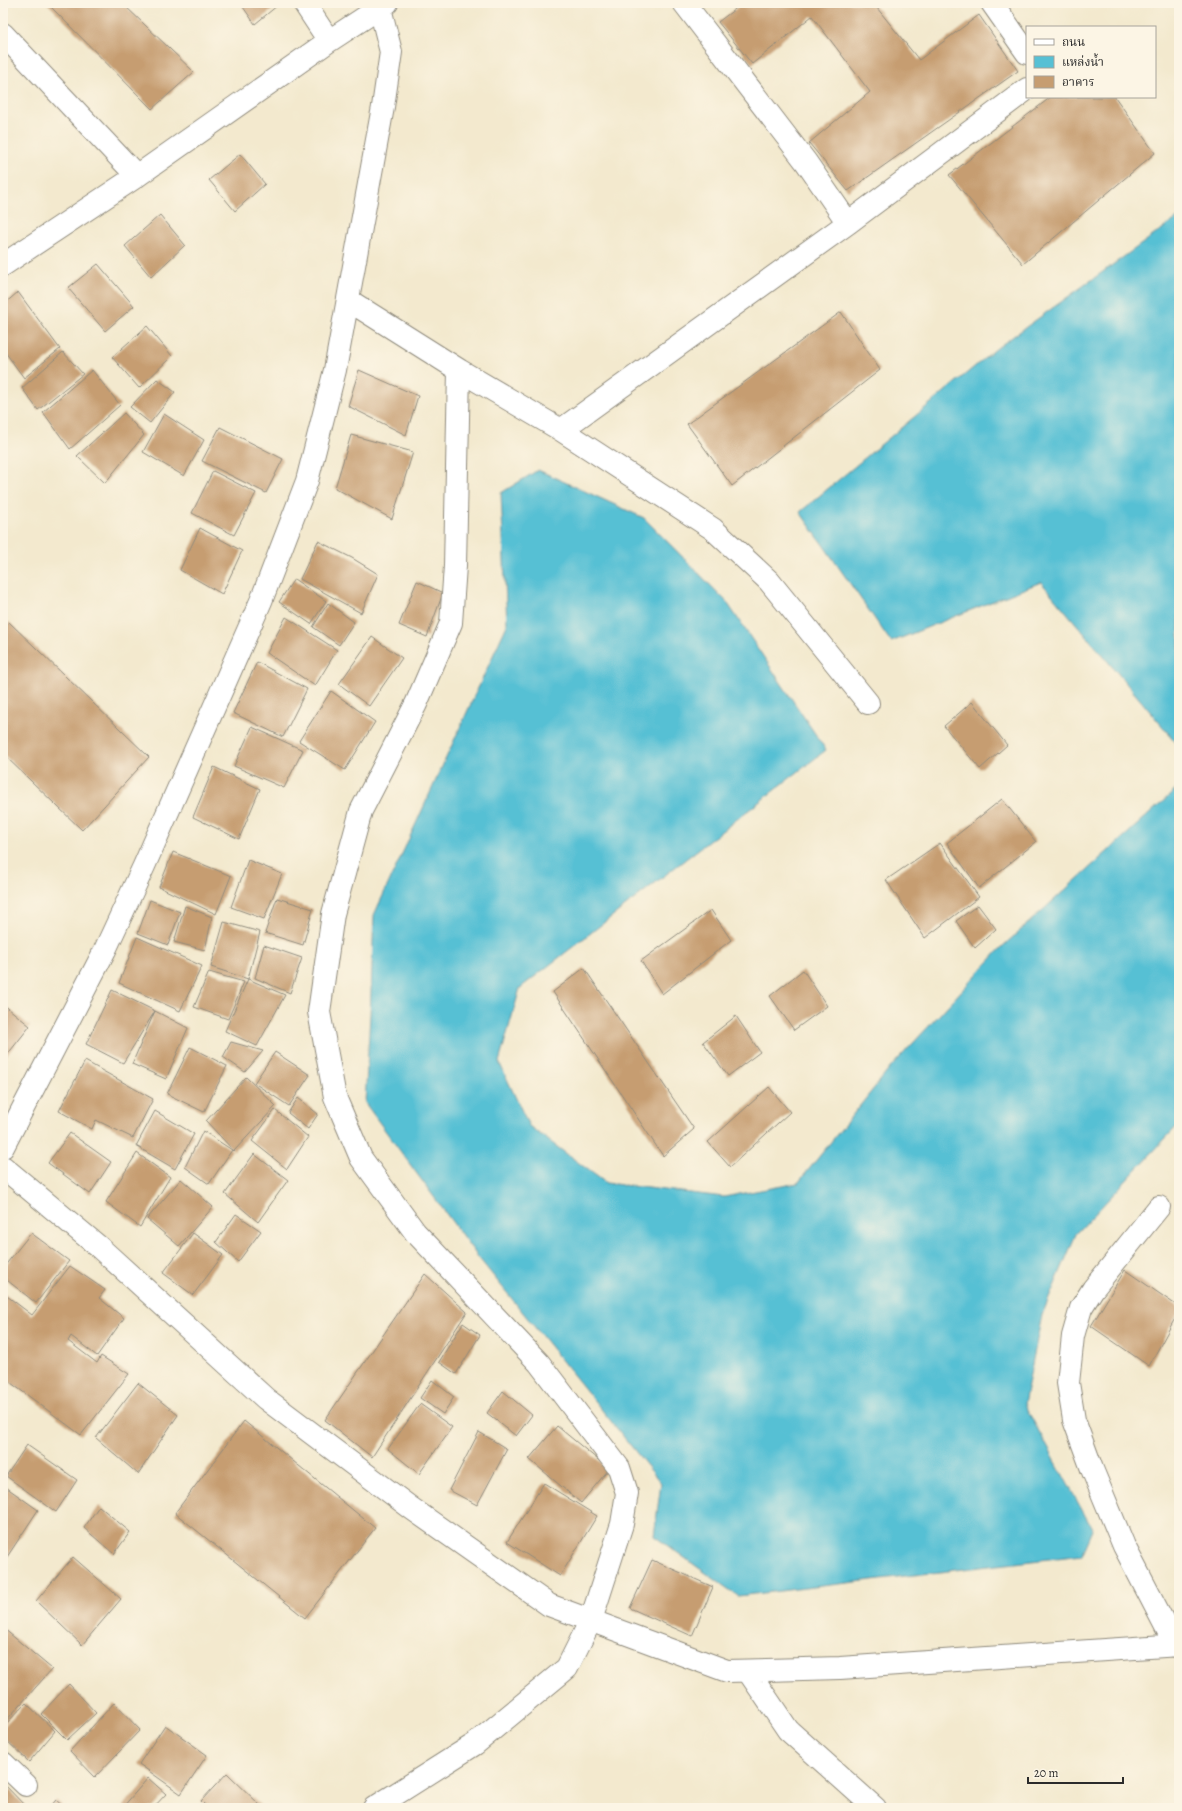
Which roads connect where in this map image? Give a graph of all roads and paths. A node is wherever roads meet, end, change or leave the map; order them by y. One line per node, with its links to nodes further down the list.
1 (304, 3): 6 (street)
2 (992, 3): 7 (street)
3 (690, 5): 10 (street)
4 (384, 6): 6 (street); 12 (street)
5 (3, 34): 9 (street)
6 (329, 41): 9 (street)
7 (1026, 52)
8 (1026, 91): 10 (street)
9 (137, 176): 11 (street)
10 (848, 223): 14 (street)
11 (3, 265)
12 (348, 300): 13 (street); 16 (street)
13 (459, 370): 14 (street); 19 (street)
14 (561, 430): 15 (street)
15 (868, 703)
16 (3, 1147)
17 (3, 1167): 19 (street)
18 (1159, 1207): 20 (street)
19 (591, 1620): 21 (street); 24 (street)
20 (1178, 1645): 21 (street)
21 (748, 1671): 25 (street)
22 (3, 1763): 23 (street)
23 (26, 1786)
24 (374, 1808)
25 (875, 1808)

